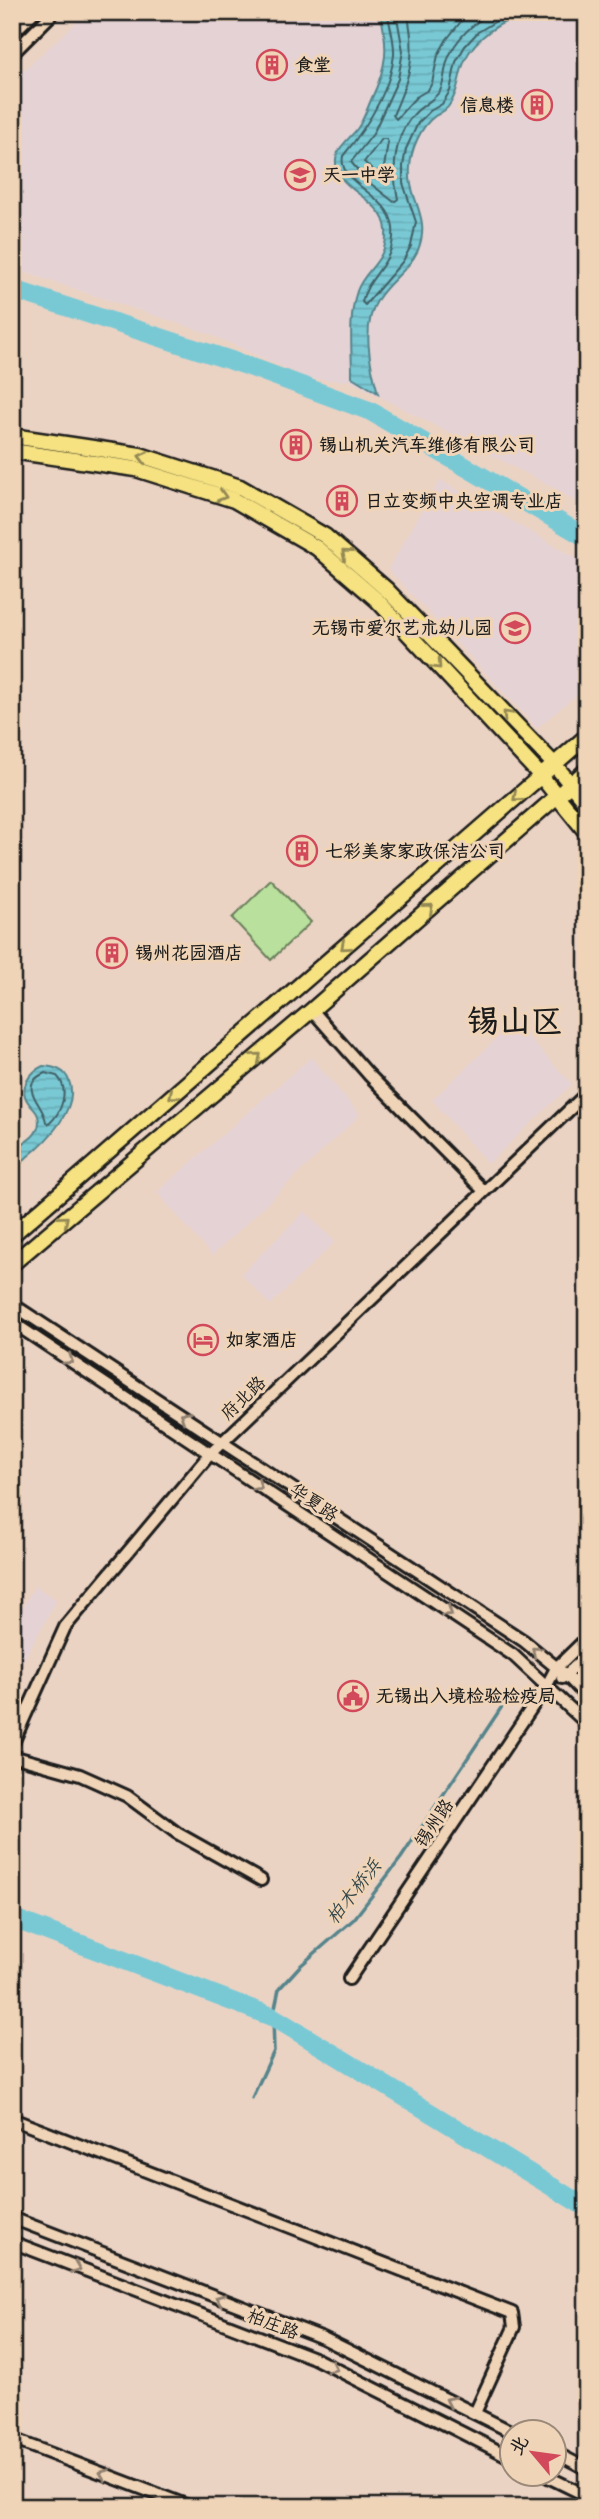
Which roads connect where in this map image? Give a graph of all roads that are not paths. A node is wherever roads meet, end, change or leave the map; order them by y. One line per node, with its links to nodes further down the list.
1 (34, 12): 3 (street)
2 (54, 12): 4 (street)
3 (12, 34)
4 (12, 54)
5 (12, 436): 8 (main road, one-way to 5)
6 (12, 450): 10 (main road, one-way to 10)
7 (587, 736): 8 (main road)
8 (554, 764): 10 (main road); 11 (main road)
9 (587, 770): 11 (main road)
10 (541, 776): 12 (main road); 18 (main road, one-way to 18)
11 (570, 784): 12 (main road); 13 (main road)
12 (556, 796): 14 (main road); 15 (main road, one-way to 12)
13 (587, 804)
14 (587, 833)
15 (312, 1010): 17 (street); 19 (main road, one-way to 15)
16 (587, 1093): 17 (street, 府北路)
17 (484, 1191): 22 (street, 府北路)
18 (12, 1235)
19 (12, 1264)
20 (12, 1304): 22 (street, 华夏路, one-way to 20)
21 (12, 1322): 23 (street, 华夏路, one-way to 23)
22 (223, 1441): 23 (street, 府北路); 26 (street, 华夏路, one-way to 22)
23 (210, 1454): 28 (street, 华夏路, one-way to 28); 31 (street, 府北路)
24 (587, 1638): 26 (street, 锡州路)
25 (587, 1656): 27 (street)
26 (556, 1668): 27 (street, 华夏路); 28 (street, 锡州路)
27 (567, 1676): 28 (street); 29 (street, 华夏路)
28 (547, 1685): 30 (street, 华夏路); 34 (street, 锡州路)
29 (587, 1697)
30 (587, 1724)
31 (12, 1745)
32 (12, 1756): 33 (street)
33 (261, 1880)
34 (349, 1979)
35 (12, 2119): 38 (street)
36 (12, 2218): 38 (street, 柏庄路, one-way to 36)
37 (12, 2242): 41 (street, 柏庄路, one-way to 41)
38 (475, 2413): 39 (street, 柏庄路)
39 (498, 2425)
40 (12, 2439): 46 (street, one-way to 40)
41 (498, 2451)
42 (568, 2459): 43 (street)
43 (587, 2469)
44 (568, 2486): 45 (street)
45 (587, 2496)
46 (191, 2507)

